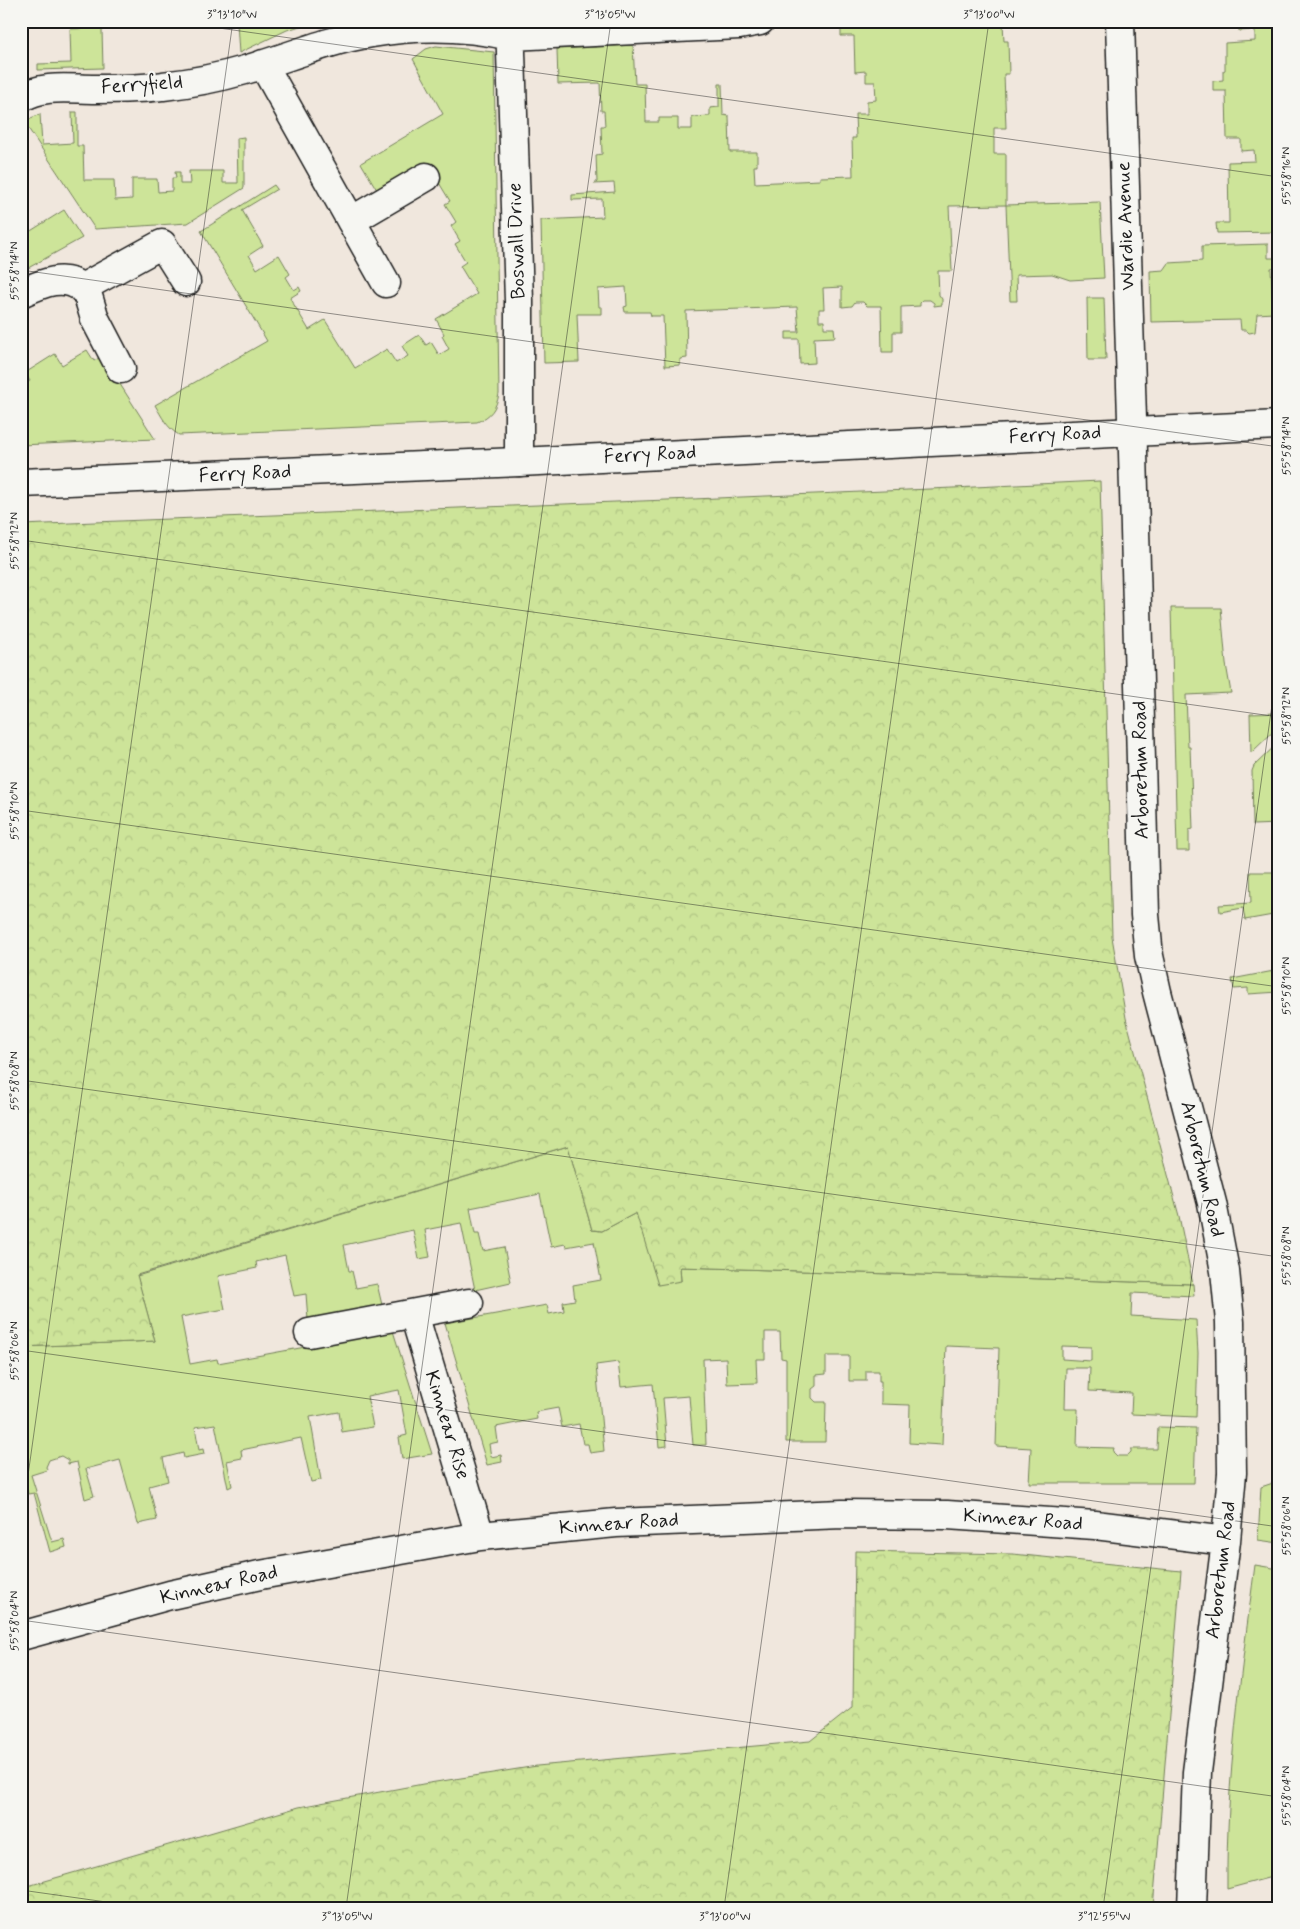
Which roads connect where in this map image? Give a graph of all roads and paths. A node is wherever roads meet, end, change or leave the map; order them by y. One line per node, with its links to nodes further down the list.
1 (760, 21): 4 (street, Ferryfield)
2 (1120, 21): 15 (street, Wardie Avenue)
3 (371, 27): 4 (street, Ferryfield); 5 (street, Ferryfield)
4 (511, 29): 16 (street, Boswall Drive)
5 (263, 64): 6 (street, Ferryfield); 8 (street)
6 (21, 98)
7 (426, 177): 8 (street)
8 (351, 221): 10 (street)
9 (186, 282): 11 (street)
10 (386, 283)
11 (82, 288): 12 (street); 13 (street)
12 (21, 293)
13 (121, 369)
14 (1279, 425): 15 (street, Ferry Road)
15 (1132, 431): 16 (street, Ferry Road); 22 (street, Arboretum Road)
16 (519, 462): 17 (street, Ferry Road)
17 (21, 483)
18 (469, 1303): 19 (street)
19 (414, 1314): 20 (street); 21 (street, Kinnear Rise)
20 (309, 1333)
21 (480, 1536): 22 (street, Kinnear Road); 23 (street, Kinnear Road)
22 (1226, 1541): 24 (street, Arboretum Road)
23 (21, 1636)
24 (1192, 1908)

